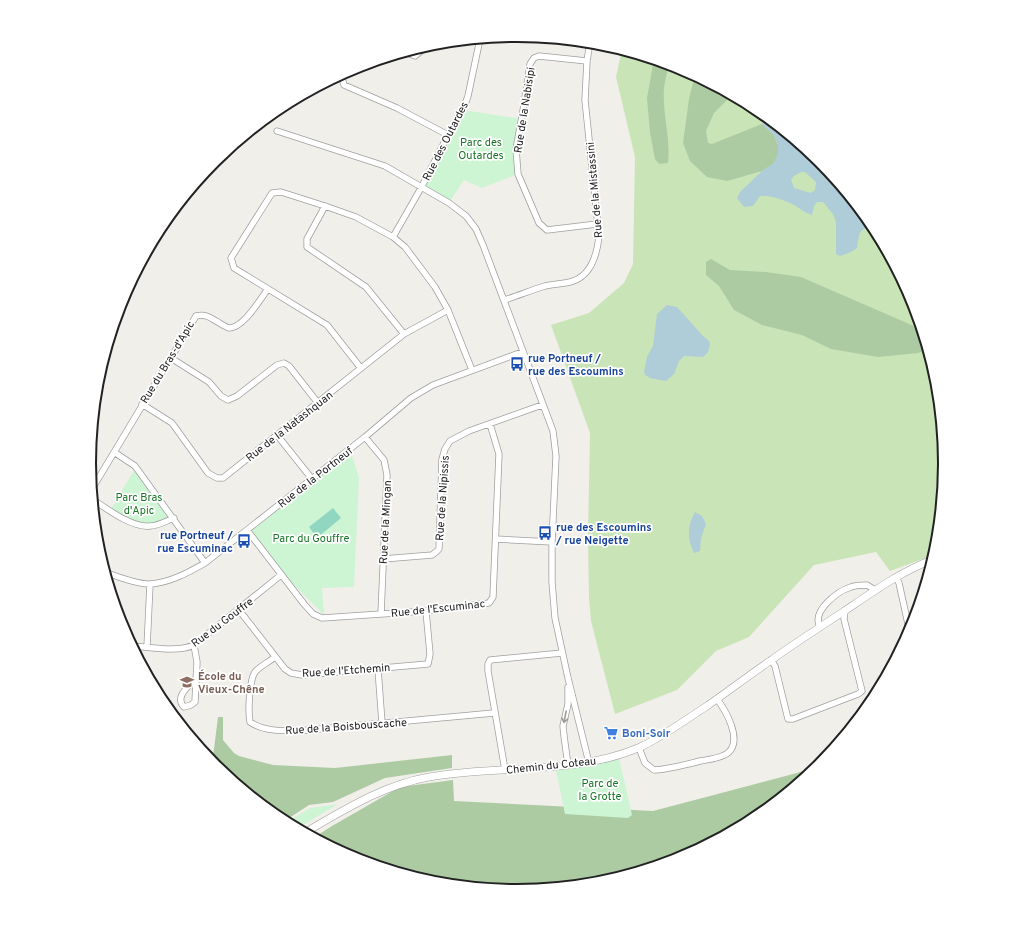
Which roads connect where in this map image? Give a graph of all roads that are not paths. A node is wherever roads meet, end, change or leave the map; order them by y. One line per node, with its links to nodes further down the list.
1 (479, 44): 6 (street, Rue des Outardes)
2 (589, 48): 3 (street, Rue de la Mistassini)
3 (587, 61): 9 (street, Rue de la Mistassini); 9 (street, Rue de la Nabisipi)
4 (343, 80): 6 (street)
5 (277, 131): 7 (street)
6 (448, 135): 7 (street, Rue des Outardes)
7 (421, 188): 10 (street, Rue des Outardes); 12 (street)
8 (325, 206): 10 (street); 11 (street); 14 (street)
9 (597, 224): 12 (street, Rue de la Mistassini)
10 (393, 236): 13 (street)
11 (268, 289): 16 (street, Rue du Bras-d'Apic); 17 (street)
12 (504, 300): 15 (street)
13 (448, 310): 14 (street, Rue de la Natashquan); 18 (street)
14 (404, 334): 17 (street, Rue de la Natashquan)
15 (522, 352): 18 (street, Rue de la Portneuf); 21 (street)
16 (170, 358): 19 (street); 20 (street, Rue du Bras-d'Apic)
17 (360, 368): 19 (street, Rue de la Natashquan)
18 (472, 370): 24 (street, Rue de la Portneuf)
19 (318, 403): 23 (street, Rue de la Natashquan)
20 (142, 404): 23 (street, Rue de la Natashquan); 25 (street, Rue du Bras-d'Apic)
21 (542, 405): 22 (street, Rue de la Nipissis); 32 (street)
22 (490, 424): 31 (street, Rue de l'Escuminac); 33 (street, Rue de la Nipissis)
23 (278, 435): 26 (street)
24 (365, 437): 26 (street, Rue de la Portneuf); 33 (street, Rue de la Mingan)
25 (114, 452): 27 (street, Rue du Bras-d'Apic); 29 (street)
26 (312, 479): 30 (street, Rue de la Portneuf)
27 (97, 481)
28 (98, 503): 29 (street)
29 (174, 518): 35 (street)
30 (247, 530): 35 (street, Rue de la Portneuf); 37 (street, Rue de l'Escuminac)
31 (496, 540): 32 (street); 43 (street, Rue de l'Escuminac)
32 (552, 542): 50 (street)
33 (383, 559): 44 (street, Rue de la Mingan)
34 (928, 561): 38 (street, Chemin du Coteau)
35 (205, 563): 39 (street, Rue de la Portneuf)
36 (110, 574): 39 (street, Rue de la Portneuf)
37 (281, 575): 41 (street, Rue du Gouffre); 44 (street, Rue de l'Escuminac)
38 (896, 577): 40 (street, Chemin du Coteau); 45 (street)
39 (150, 584): 49 (street)
40 (875, 590): 42 (street, Chemin du Coteau); 46 (street)
41 (239, 610): 47 (street, Rue du Gouffre); 51 (street, Rue de l'Etchemin)
42 (845, 610): 46 (street, Chemin du Coteau); 52 (street)
43 (426, 611): 44 (street, Rue de l'Escuminac); 53 (street, Rue de l'Etchemin)
44 (381, 614)
45 (908, 623)
46 (820, 627): 52 (street, Chemin du Coteau)
47 (194, 645): 49 (street, Rue du Gouffre); 54 (street)
48 (137, 646): 49 (street, Rue du Gouffre)
49 (147, 647)
50 (562, 653): 55 (street); 57 (street)
51 (275, 657): 53 (street, Rue de l'Etchemin); 58 (street, Rue de la Boisbouscache)
52 (771, 660): 56 (street, Chemin du Coteau)
53 (378, 668): 58 (street)
54 (196, 678): 54 (street)
55 (568, 678): 60 (street); 61 (street, one-way to 61)
56 (718, 699): 59 (street, Chemin du Coteau); 59 (street)
57 (494, 713): 58 (street, Rue de la Boisbouscache); 62 (street)
58 (382, 723)
59 (639, 748): 60 (street, Chemin du Coteau)
60 (589, 763): 61 (street, Chemin du Coteau)
61 (568, 765): 62 (street, Chemin du Coteau)
62 (505, 770): 63 (street, Chemin du Coteau)
63 (309, 830)

